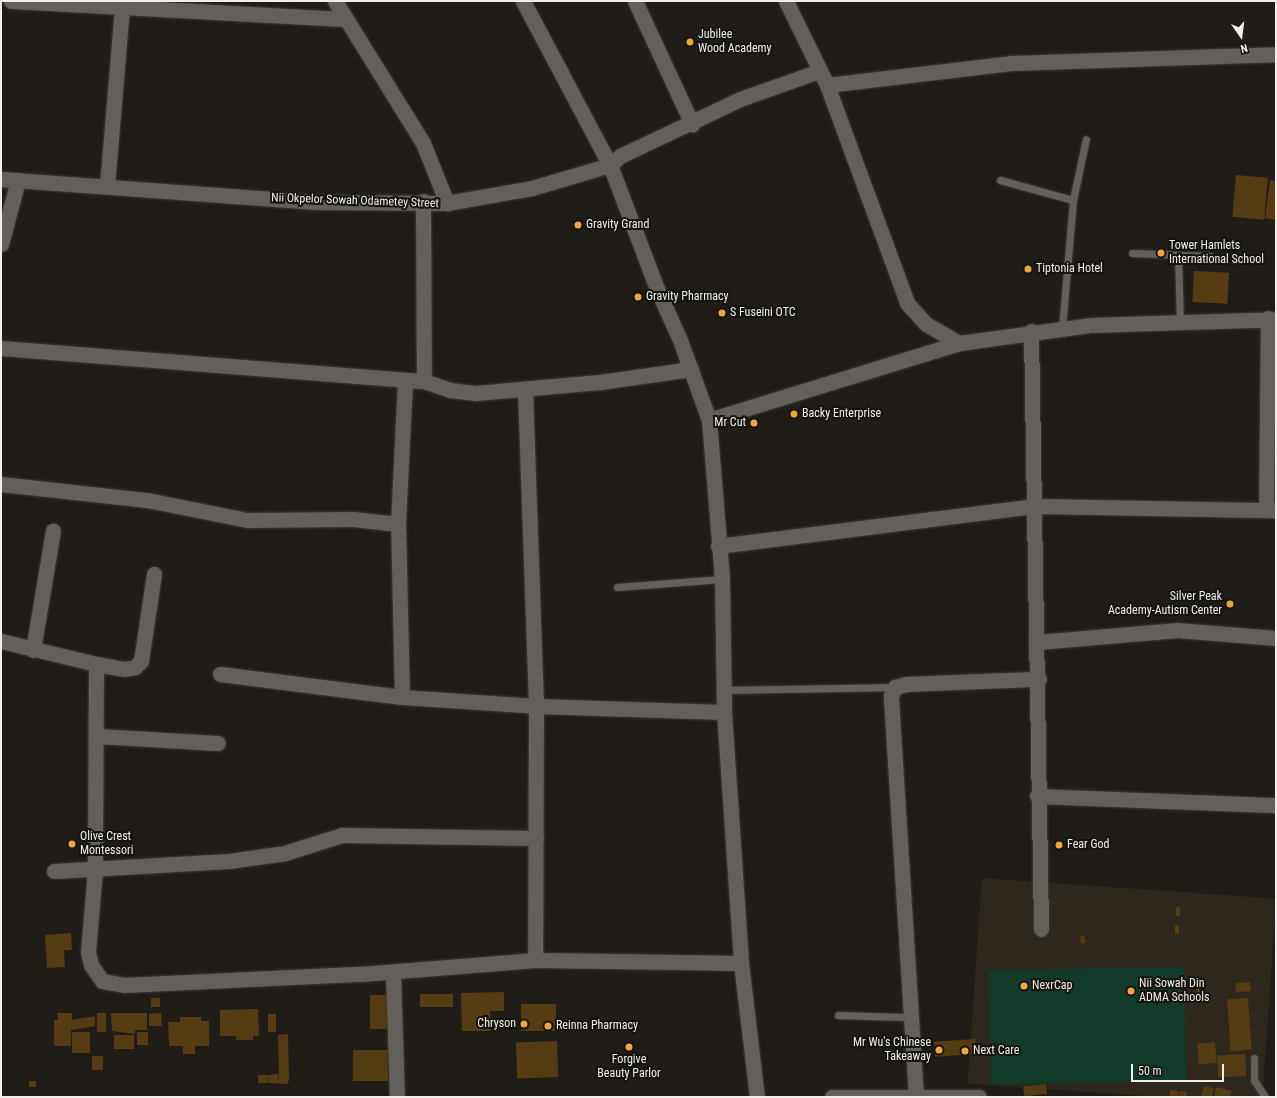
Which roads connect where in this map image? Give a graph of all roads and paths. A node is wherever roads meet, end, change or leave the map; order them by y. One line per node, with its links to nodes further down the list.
1 (11, 1): 7 (street)
2 (335, 1): 8 (street)
3 (522, 1): 14 (street)
4 (635, 1): 12 (street)
5 (786, 1): 10 (street)
6 (154, 5): 7 (street); 8 (street)
7 (122, 7): 18 (street)
8 (345, 19): 21 (street)
9 (1276, 54): 11 (street)
10 (819, 72): 11 (street); 12 (street, Nii Okpelor Sowah Odametey Street)
11 (827, 85): 30 (street)
12 (692, 124): 14 (street, Nii Okpelor Sowah Odametey Street)
13 (1086, 139): 19 (lane)
14 (610, 165): 21 (street, Nii Okpelor Sowah Odametey Street); 32 (street)
15 (1, 179): 16 (street, Nii Okpelor Sowah Odametey Street)
16 (18, 180): 18 (street, Nii Okpelor Sowah Odametey Street); 22 (street)
17 (1000, 180): 19 (lane)
18 (107, 186): 20 (street, Nii Okpelor Sowah Odametey Street)
19 (1073, 200): 28 (lane)
20 (423, 201): 21 (street, Nii Okpelor Sowah Odametey Street); 34 (street)
21 (447, 203)
22 (1, 244)
23 (1132, 253): 24 (lane)
24 (1178, 255): 25 (lane); 27 (lane)
25 (1210, 256)
26 (1272, 318): 27 (street); 39 (street)
27 (1180, 322): 28 (street)
28 (1062, 328): 29 (street)
29 (1031, 331): 30 (street); 38 (street)
30 (959, 343): 36 (street)
31 (1, 348): 33 (street)
32 (691, 369): 35 (street); 36 (street)
33 (405, 380): 34 (street); 40 (street)
34 (424, 381): 35 (street)
35 (525, 390): 56 (street)
36 (709, 420): 42 (street)
37 (1, 484): 40 (street)
38 (1035, 506): 39 (street); 42 (street); 48 (street)
39 (1271, 510)
40 (398, 524): 55 (street)
41 (53, 531): 49 (street)
42 (718, 546): 44 (street)
43 (154, 574): 50 (street)
44 (722, 579): 45 (lane); 54 (street)
45 (617, 587)
46 (1276, 638): 48 (street)
47 (1, 641): 49 (street)
48 (1038, 642): 52 (street)
49 (33, 650): 50 (street)
50 (96, 664): 58 (street)
51 (220, 674): 55 (street)
52 (1039, 679): 53 (street); 60 (street)
53 (896, 687): 54 (lane); 70 (street)
54 (724, 690): 57 (street)
55 (402, 697): 56 (street)
56 (536, 706): 57 (street); 62 (street)
57 (724, 712): 67 (street)
58 (96, 736): 59 (street); 63 (street)
59 (218, 743)
60 (1037, 796): 61 (street); 65 (street)
61 (1276, 805)
62 (536, 838): 63 (street); 66 (street)
63 (95, 870): 64 (street); 68 (street)
64 (54, 871)
65 (1041, 929)
66 (535, 960): 67 (street); 68 (street)
67 (741, 963): 74 (street)
68 (393, 972): 73 (street)
69 (838, 1015): 70 (lane)
70 (911, 1018): 72 (street)
71 (1254, 1058): 77 (lane)
72 (916, 1096): 75 (street); 76 (street)
73 (397, 1097)
74 (757, 1097)
75 (832, 1097)
76 (979, 1097)
77 (1265, 1097)

